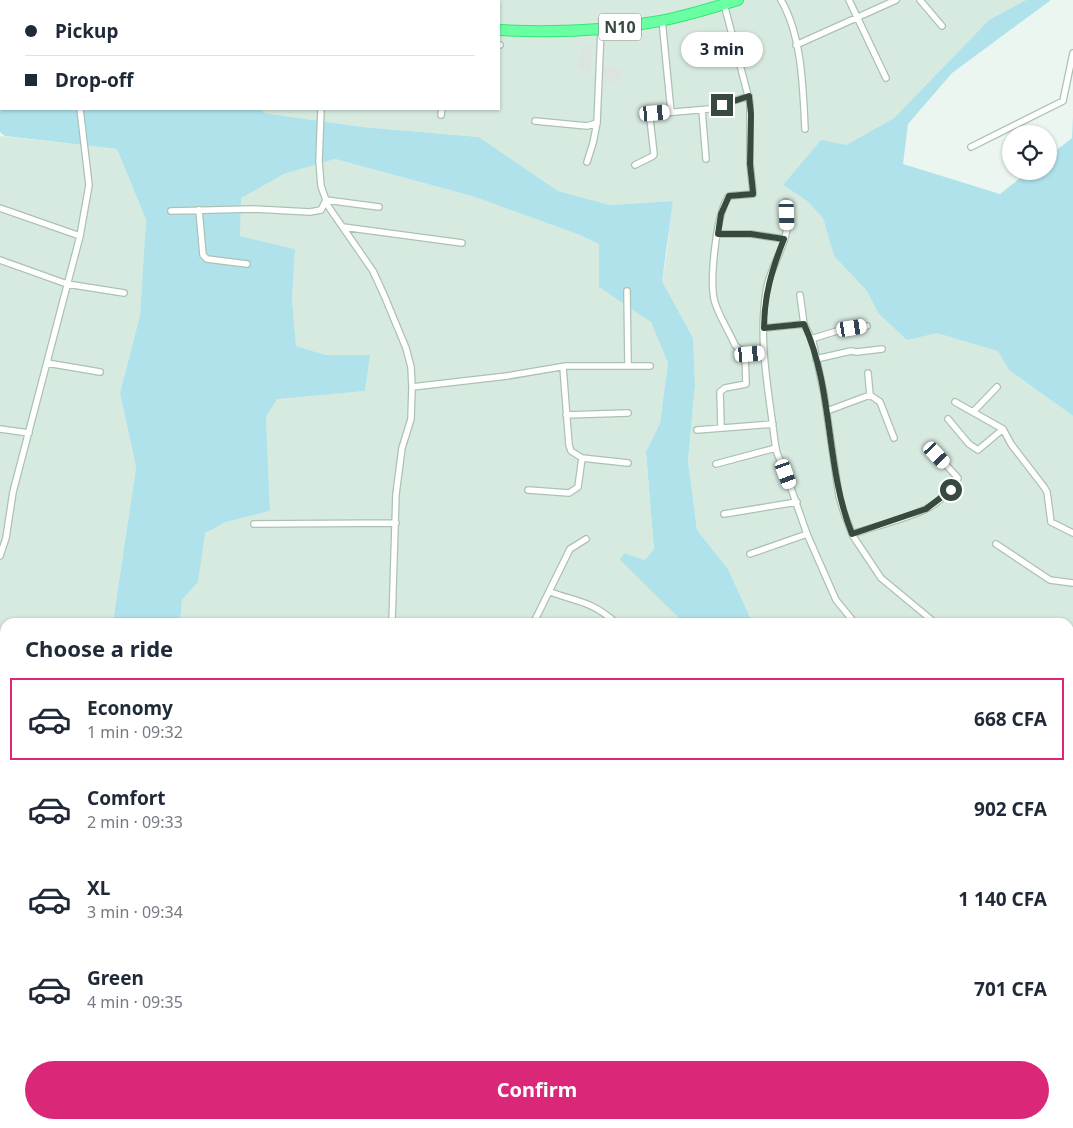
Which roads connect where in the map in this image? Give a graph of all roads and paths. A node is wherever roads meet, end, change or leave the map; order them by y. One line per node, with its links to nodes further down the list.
1 (738, 0): 6 (highway, N10)
2 (781, 0): 12 (street)
3 (848, 0): 7 (street)
4 (896, 0): 7 (street)
5 (920, 0): 9 (street)
6 (724, 4): 8 (highway, N10); 15 (street)
7 (857, 18): 12 (street); 14 (street)
8 (662, 20): 10 (highway, N10); 19 (street)
9 (942, 26)
10 (601, 29): 11 (highway, N10); 21 (street)
11 (500, 30)
12 (796, 45): 22 (street)
13 (1073, 53): 23 (street)
14 (886, 78)
15 (749, 96): 18 (street); 34 (street)
16 (80, 110): 35 (street)
17 (321, 110): 27 (street)
18 (702, 110): 19 (street); 24 (street)
19 (671, 112): 26 (street)
20 (535, 121): 21 (street)
21 (597, 123): 25 (street)
22 (805, 128)
23 (972, 147)
24 (706, 159)
25 (587, 162)
26 (635, 165)
27 (326, 200): 29 (street); 31 (street); 33 (street)
28 (786, 202): 36 (street)
29 (379, 207)
30 (0, 208): 35 (street)
31 (199, 210): 32 (street); 39 (street)
32 (171, 211)
33 (343, 227): 37 (street); 58 (street)
34 (718, 234): 36 (street); 50 (street)
35 (80, 236): 40 (street)
36 (784, 239): 46 (street)
37 (462, 243)
38 (0, 260): 40 (street)
39 (247, 264)
40 (67, 284): 42 (street); 52 (street)
41 (627, 291): 54 (street)
42 (124, 293)
43 (800, 295): 44 (street)
44 (804, 324): 46 (street); 47 (street)
45 (867, 326): 47 (street)
46 (764, 328): 49 (street)
47 (811, 339): 51 (street)
48 (882, 349): 51 (street)
49 (764, 353): 50 (street); 67 (street)
50 (745, 354): 68 (street)
51 (816, 359): 62 (street)
52 (47, 363): 56 (street); 72 (street)
53 (563, 366): 54 (street); 58 (street); 65 (street)
54 (628, 366): 55 (street)
55 (650, 366)
56 (100, 372)
57 (868, 373): 60 (street)
58 (412, 387): 82 (street)
59 (997, 388): 63 (street)
60 (870, 395): 62 (street); 73 (street)
61 (955, 402): 63 (street)
62 (827, 411): 86 (street)
63 (973, 412): 70 (street)
64 (628, 413): 65 (street)
65 (566, 415): 76 (street)
66 (948, 419): 70 (street)
67 (773, 424): 68 (street); 74 (street)
68 (721, 428): 71 (street)
69 (0, 429): 72 (street)
70 (1004, 429): 84 (street)
71 (697, 430)
72 (29, 433): 90 (street)
73 (894, 438)
74 (776, 448): 78 (street); 80 (street)
75 (937, 455): 86 (street)
76 (582, 458): 77 (street); 79 (street)
77 (628, 463)
78 (716, 464)
79 (528, 490)
80 (797, 502): 81 (street); 85 (street)
81 (724, 514)
82 (396, 523): 83 (street); 93 (street)
83 (254, 524)
84 (1073, 533)
85 (807, 534): 89 (street); 96 (street)
86 (852, 534): 97 (street)
87 (586, 539): 92 (street)
88 (996, 544): 91 (street)
89 (750, 554)
90 (0, 556)
91 (1073, 583)
92 (550, 592): 94 (street); 95 (street)
93 (392, 618)
94 (536, 618)
95 (611, 618)
96 (851, 618)
97 (929, 618)

